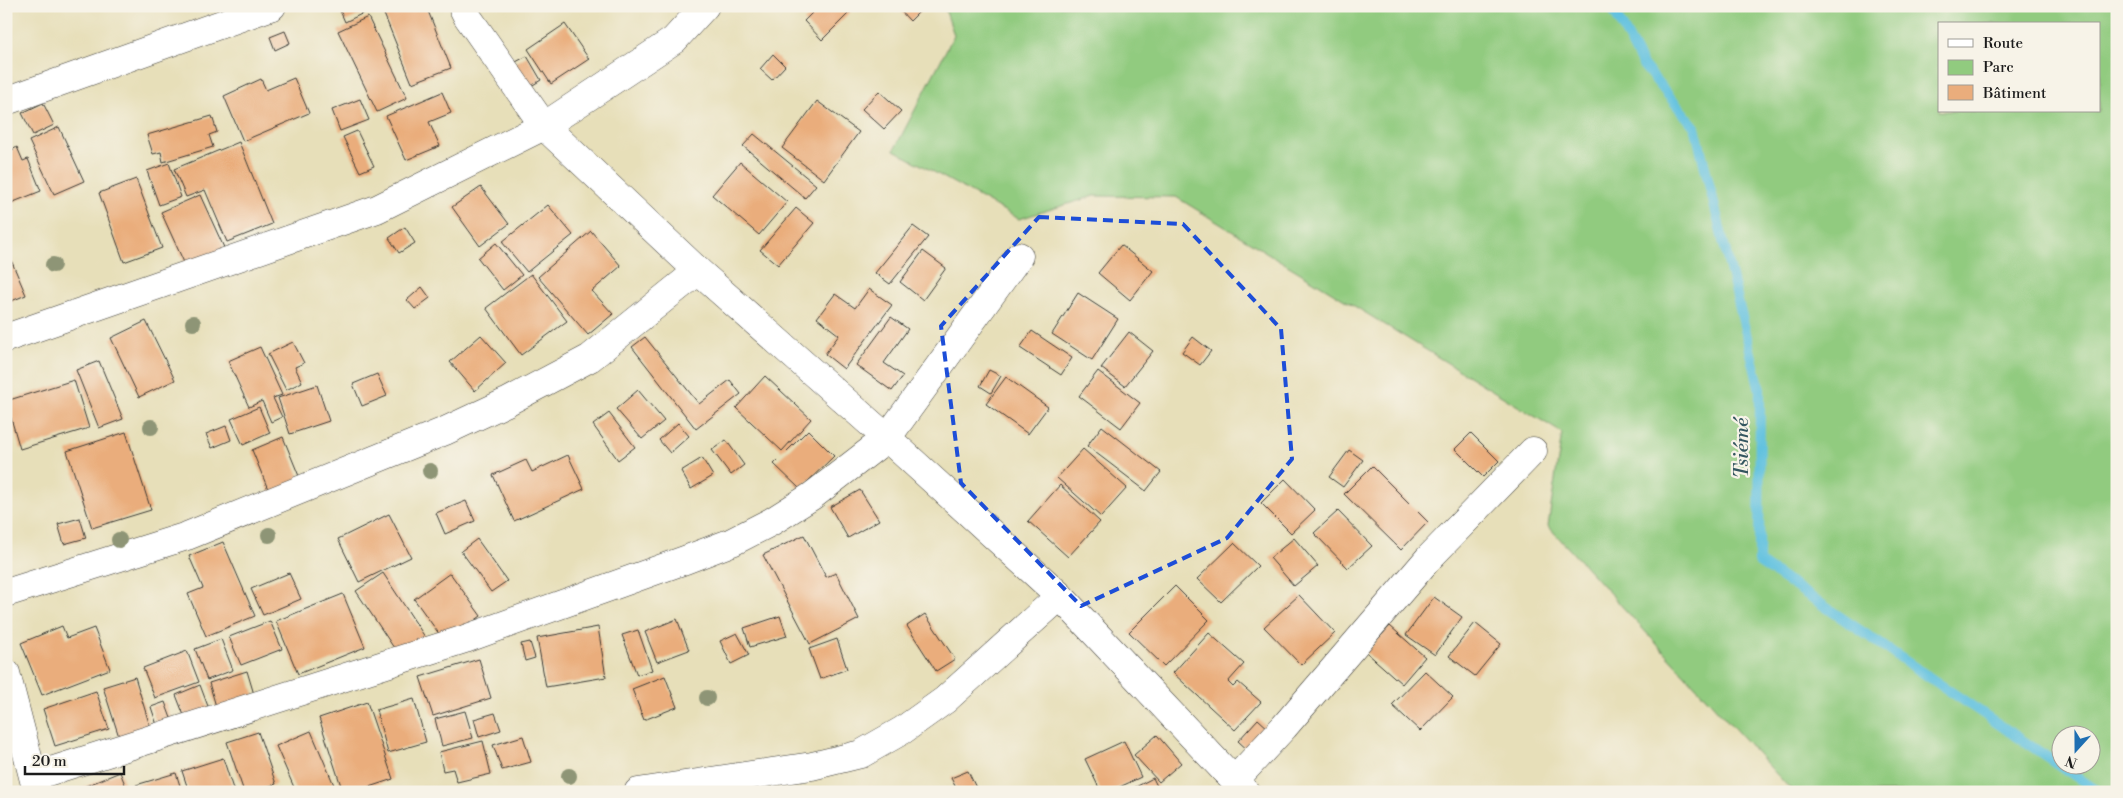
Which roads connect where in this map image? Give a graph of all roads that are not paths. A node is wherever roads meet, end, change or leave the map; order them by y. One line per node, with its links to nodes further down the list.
1 (272, 6): 4 (street)
2 (462, 6): 5 (street)
3 (705, 6): 5 (street)
4 (6, 101)
5 (544, 126): 7 (street); 8 (street)
6 (1019, 256): 9 (street)
7 (698, 271): 9 (street); 11 (street)
8 (6, 338)
9 (887, 438): 12 (street); 14 (street)
10 (1533, 451): 15 (street)
11 (6, 593)
12 (1060, 596): 15 (street); 16 (street)
13 (6, 673): 14 (street)
14 (36, 784)
15 (1240, 786)
16 (638, 792)

